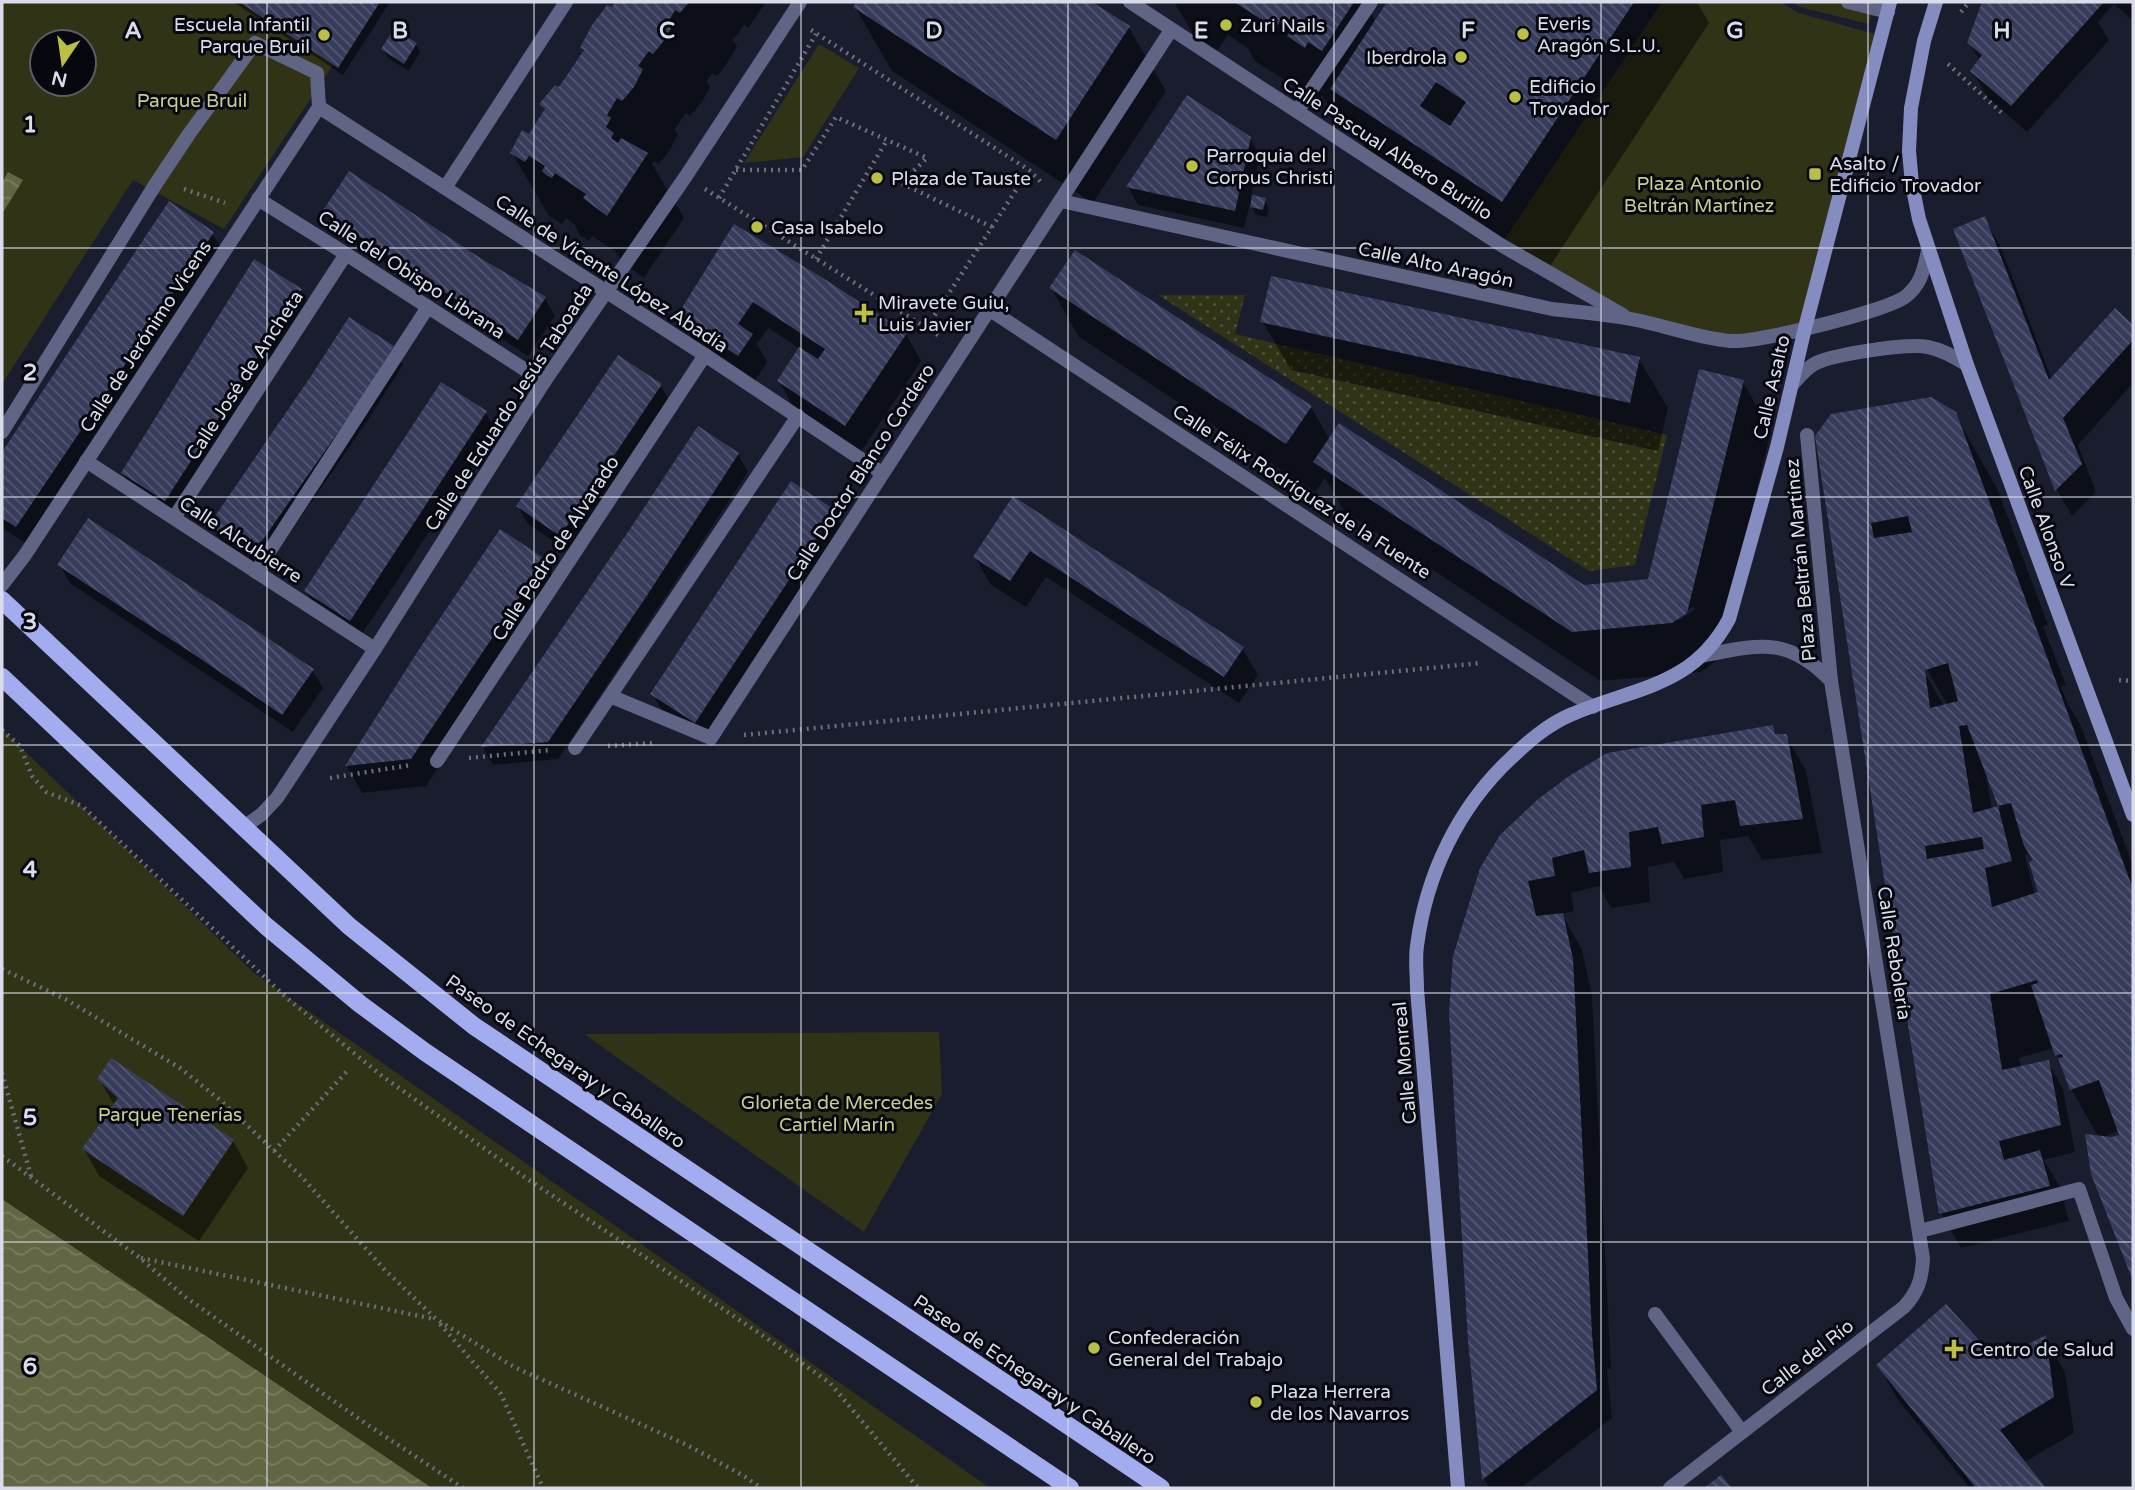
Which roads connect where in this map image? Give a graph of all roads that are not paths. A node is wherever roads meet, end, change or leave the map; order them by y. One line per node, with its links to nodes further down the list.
1 (566, 2): 11 (street)
2 (800, 2): 16 (street, Calle de Eduardo Jesús Taboada)
3 (1130, 2): 8 (street, Calle Pascual Albero Burillo)
4 (1371, 2): 10 (street)
5 (1847, 2): 7 (street)
6 (1936, 2): 14 (main road)
7 (1889, 7): 20 (main road, Calle Asalto)
8 (1171, 30): 10 (street, Calle Pascual Albero Burillo); 13 (street, Calle Doctor Blanco Cordero)
9 (319, 107): 11 (street, Calle de Vicente López Abadía); 12 (street, Calle de Jerónimo Vicens); 26 (street)
10 (1297, 111): 19 (street, Calle Pascual Albero Burillo)
11 (444, 188): 16 (street, Calle de Vicente López Abadía)
12 (258, 199): 15 (street, Calle del Obispo Librana); 28 (street, Calle de Jerónimo Vicens)
13 (1061, 201): 18 (street, Calle Doctor Blanco Cordero); 19 (street, Calle Alto Aragón)
14 (1928, 251): 20 (street, Calle Alto Aragón); 22 (main road, Calle Alonso V)
15 (346, 254): 17 (street, Calle del Obispo Librana); 30 (street, Calle José de Ancheta)
16 (606, 292): 21 (street, Calle de Vicente López Abadía); 23 (street, Calle de Eduardo Jesús Taboada)
17 (428, 307): 23 (street, Calle del Obispo Librana); 31 (street)
18 (990, 310): 29 (street, Calle Doctor Blanco Cordero); 39 (street, Calle Félix Rodríguez de la Fuente)
19 (1630, 319): 20 (street, Calle Alto Aragón)
20 (1805, 328): 24 (main road, Calle Asalto)
21 (705, 355): 25 (street, Calle de Vicente López Abadía); 41 (street, Calle Pedro de Alvarado)
22 (1967, 365): 24 (street); 42 (main road, Calle Alonso V)
23 (544, 382): 34 (street, Calle de Eduardo Jesús Taboada)
24 (1792, 385): 35 (main road, Calle Asalto)
25 (798, 416): 29 (street, Calle de Vicente López Abadía); 38 (street)
26 (2, 432)
27 (1807, 435): 37 (street, Plaza Beltrán Martínez)
28 (86, 461): 30 (street, Calle Alcubierre); 32 (street, Calle de Jerónimo Vicens)
29 (882, 473): 38 (street, Calle Doctor Blanco Cordero)
30 (174, 518): 31 (street, Calle Alcubierre)
31 (256, 572): 34 (street, Calle Alcubierre)
32 (2, 585)
33 (2, 600): 43 (main road, Paseo de Echegaray y Caballero)
34 (375, 649): 43 (street, Calle de Eduardo Jesús Taboada)
35 (1701, 656): 37 (street); 39 (main road, Calle Asalto)
36 (2, 677): 48 (main road)
37 (1831, 681): 44 (street, Calle Rebolería)
38 (610, 696): 40 (street)
39 (1593, 707): 50 (main road, Calle Monreal)
40 (575, 748)
41 (438, 761)
42 (2133, 815)
43 (243, 828): 49 (main road, Paseo de Echegaray y Caballero)
44 (1920, 1231): 46 (street); 47 (street, Calle del Río)
45 (1655, 1314): 47 (street)
46 (2133, 1329)
47 (1742, 1432): 51 (street, Calle del Río)
48 (1070, 1488)
49 (1161, 1488)
50 (1458, 1488)
51 (1670, 1488)

